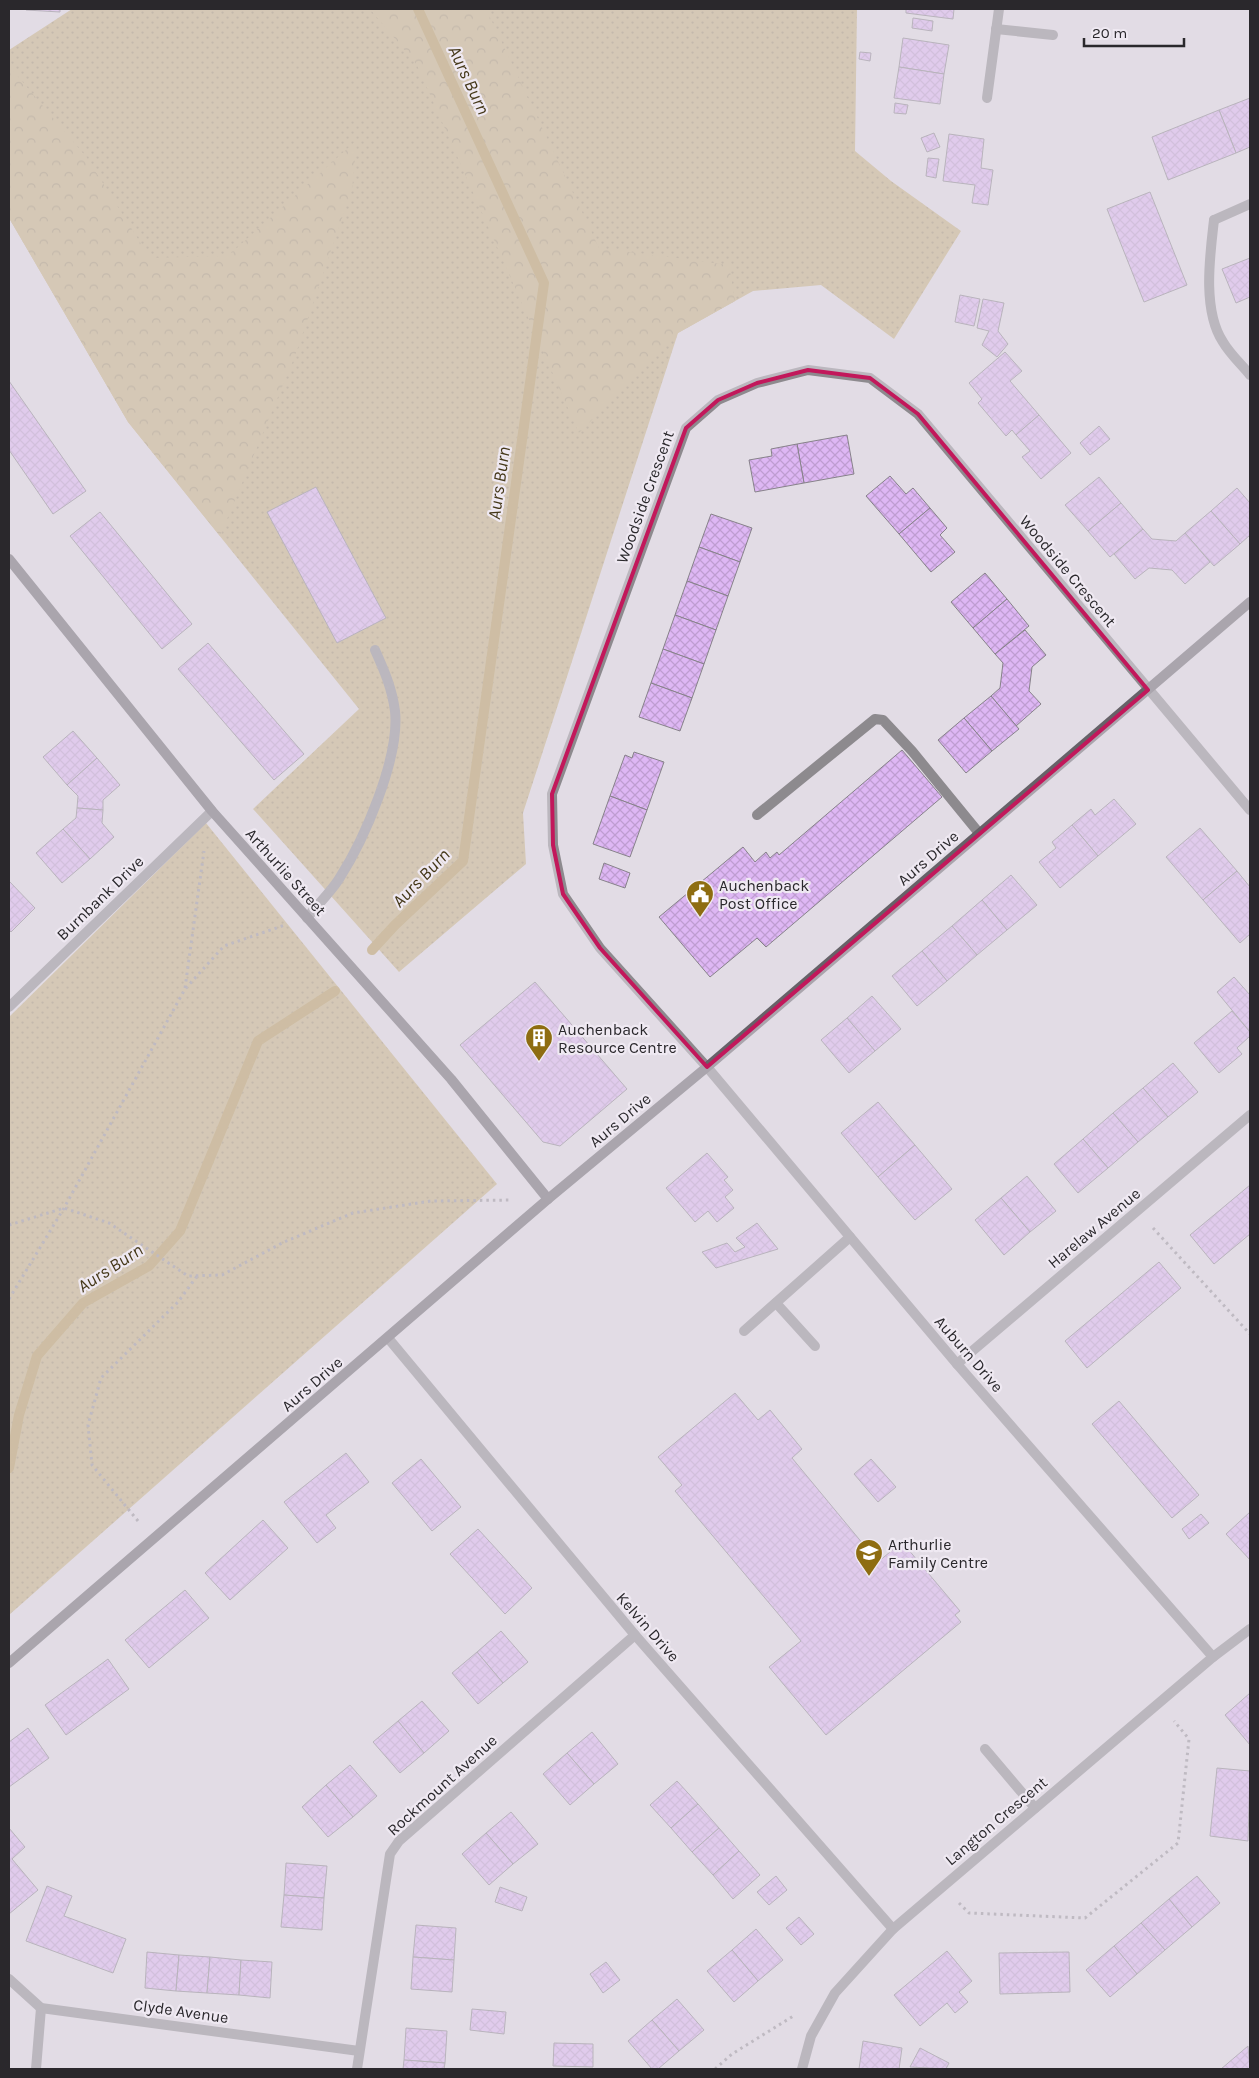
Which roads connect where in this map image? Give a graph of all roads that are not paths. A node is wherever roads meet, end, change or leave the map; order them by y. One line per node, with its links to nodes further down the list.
1 (999, 9): 2 (street)
2 (996, 29): 3 (street); 4 (street)
3 (1053, 35)
4 (987, 98)
5 (1250, 204): 6 (street)
6 (1250, 375)
7 (9, 559): 12 (street, Arthurlie Street)
8 (1250, 602): 10 (street, Aurs Drive)
9 (375, 650): 15 (street)
10 (1148, 690): 11 (street, Woodside Crescent); 14 (street, Aurs Drive); 17 (street, Woodside Crescent)
11 (1250, 810)
12 (212, 811): 15 (street, Arthurlie Street); 16 (street, Burnbank Drive)
13 (757, 815): 14 (street)
14 (979, 833): 17 (street, Aurs Drive)
15 (307, 918): 19 (street, Arthurlie Street)
16 (9, 1007)
17 (707, 1067): 19 (street, Aurs Drive); 20 (street, Auburn Drive)
18 (1250, 1114): 25 (street, Harelaw Avenue)
19 (548, 1199): 23 (street, Aurs Drive)
20 (850, 1237): 21 (street); 25 (street, Auburn Drive)
21 (776, 1303): 22 (street); 24 (street)
22 (744, 1330)
23 (388, 1338): 27 (street, Kelvin Drive); 29 (street, Aurs Drive)
24 (815, 1346)
25 (957, 1364): 28 (street, Auburn Drive)
26 (1250, 1629): 28 (street, Langton Crescent)
27 (635, 1635): 32 (street, Kelvin Drive); 35 (street, Rockmount Avenue)
28 (1213, 1656): 31 (street, Langton Crescent)
29 (9, 1663)
30 (985, 1749): 31 (street)
31 (1035, 1808): 32 (street, Langton Crescent)
32 (893, 1929): 38 (street, Langton Crescent)
33 (9, 1978): 34 (street)
34 (41, 2008): 35 (street, Clyde Avenue); 36 (street)
35 (359, 2051): 37 (street, Rockmount Avenue)
36 (36, 2069)
37 (357, 2069)
38 (802, 2069)

